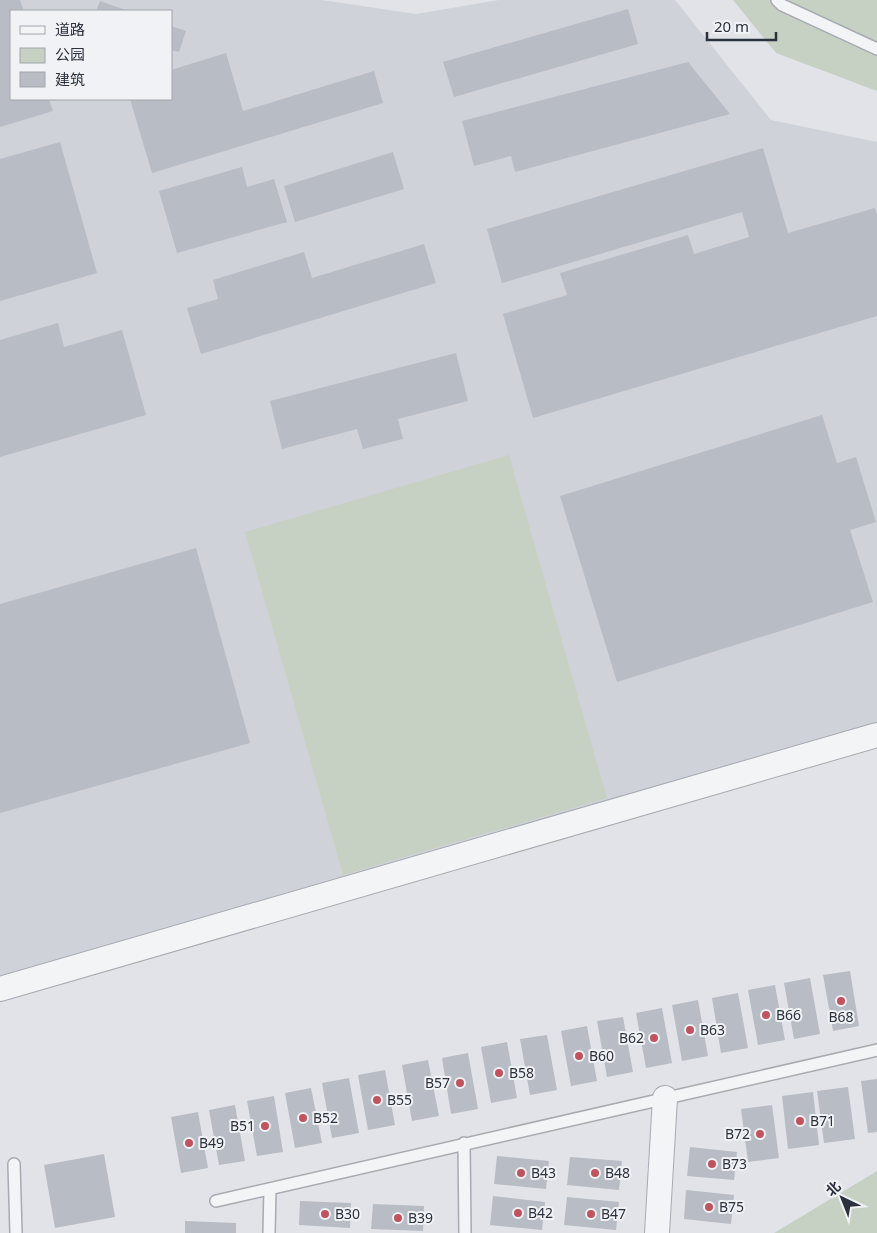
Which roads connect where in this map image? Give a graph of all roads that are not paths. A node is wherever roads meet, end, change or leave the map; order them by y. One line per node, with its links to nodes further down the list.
1 (777, 0): 2 (lane)
2 (877, 49)
3 (877, 735): 4 (street)
4 (0, 989)
5 (877, 1050): 6 (lane)
6 (665, 1098): 7 (lane); 14 (street)
7 (464, 1143): 9 (lane); 13 (lane)
8 (14, 1164): 11 (lane)
9 (270, 1189): 10 (lane); 12 (lane)
10 (216, 1201)
11 (16, 1233)
12 (268, 1233)
13 (465, 1233)
14 (656, 1233)

